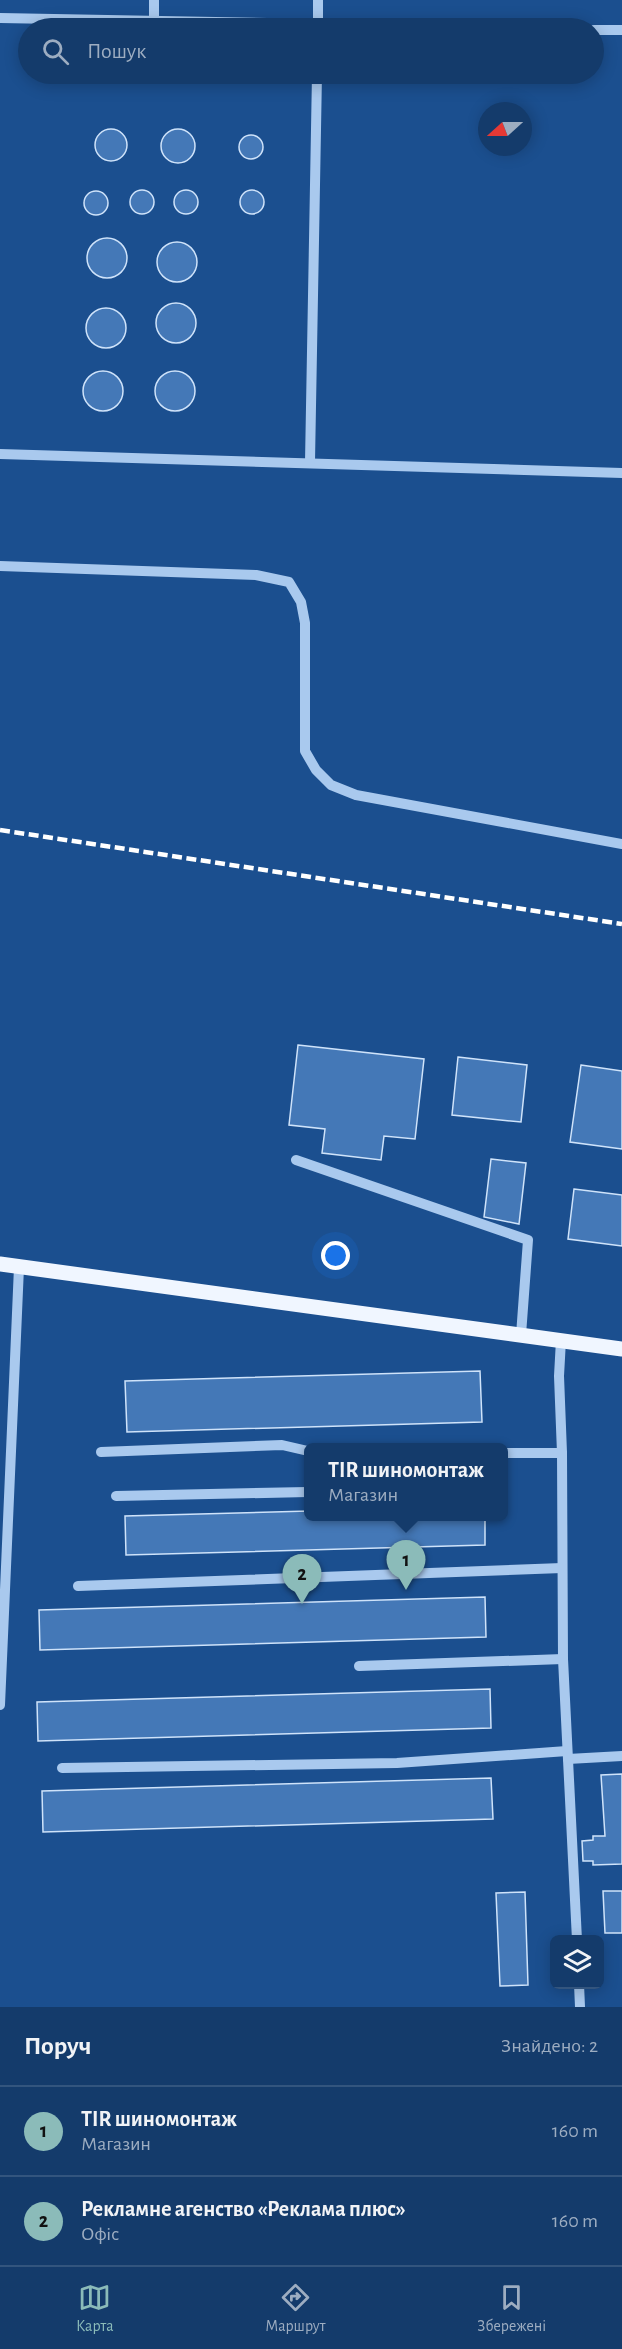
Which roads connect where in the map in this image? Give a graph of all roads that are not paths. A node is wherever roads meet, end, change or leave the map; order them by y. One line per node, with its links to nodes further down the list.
1 (154, 0): 5 (street)
2 (318, 0): 6 (street)
3 (0, 18): 4 (street)
4 (18, 18)
5 (154, 18)
6 (318, 18)
7 (604, 30): 8 (street)
8 (622, 30)
9 (317, 84): 11 (street)
10 (0, 454): 11 (street)
11 (310, 462): 12 (street)
12 (622, 473)
13 (0, 566): 14 (street)
14 (622, 844)
15 (296, 1160): 18 (street)
16 (0, 1264): 17 (main road)
17 (19, 1267): 18 (main road); 31 (street)
18 (521, 1335): 19 (main road)
19 (561, 1340): 20 (main road); 24 (street)
20 (622, 1349)
21 (304, 1450): 22 (street)
22 (100, 1452)
23 (508, 1453): 24 (street)
24 (562, 1453): 27 (street)
25 (304, 1492): 26 (street)
26 (116, 1496)
27 (562, 1568): 28 (street); 29 (street)
28 (78, 1586)
29 (563, 1659): 30 (street); 32 (street)
30 (359, 1666)
31 (0, 1705)
32 (567, 1755): 33 (street); 34 (street); 35 (street)
33 (622, 1756)
34 (62, 1768)
35 (577, 1935)
36 (579, 1989): 37 (street)
37 (580, 2007)

